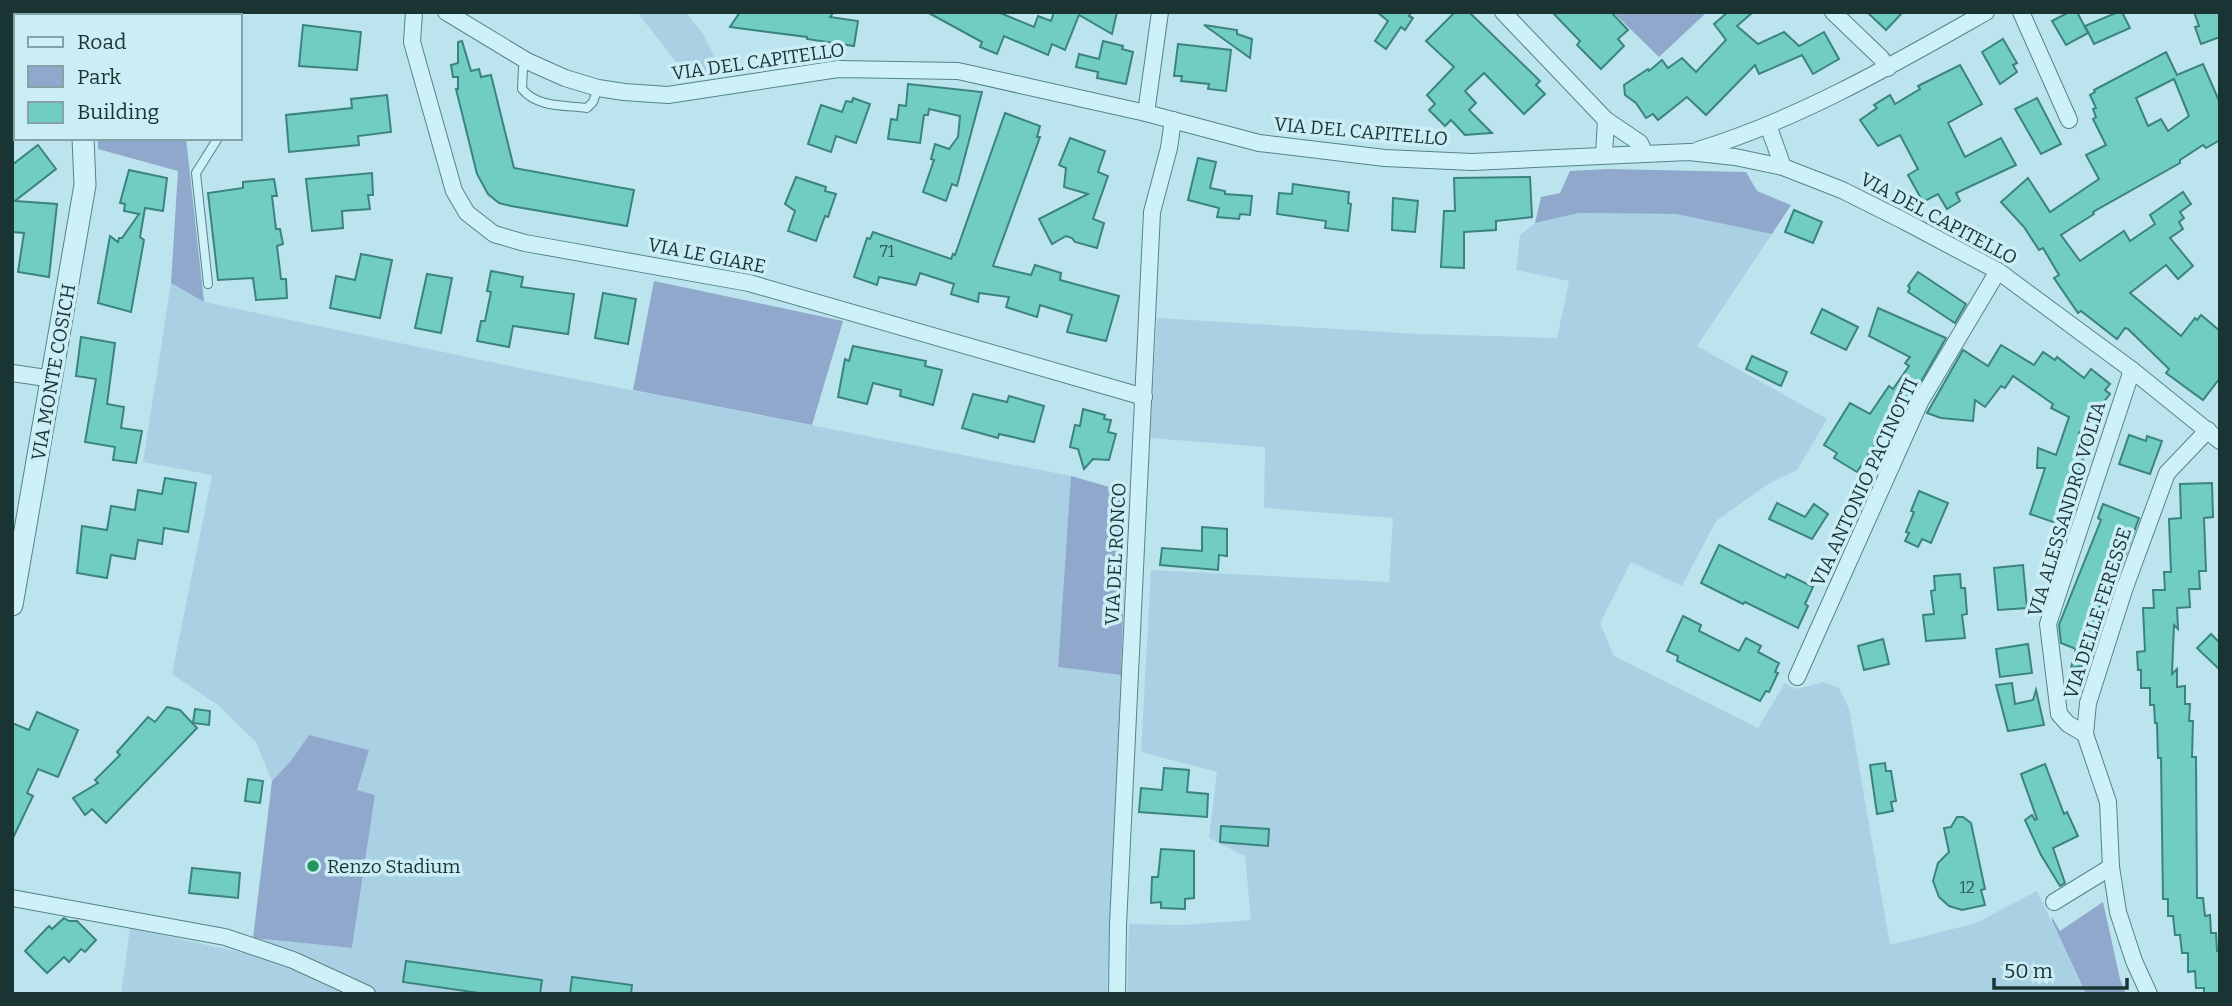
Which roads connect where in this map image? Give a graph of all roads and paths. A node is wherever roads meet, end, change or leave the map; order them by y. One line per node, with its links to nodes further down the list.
1 (414, 12): 27 (street, VIA LE GIARE)
2 (446, 12): 8 (street, VIA DEL CAPITELLO)
3 (1160, 12): 11 (street)
4 (1503, 12): 13 (street)
5 (1833, 12): 9 (street)
6 (1986, 12): 9 (street)
7 (2021, 12): 14 (street)
8 (527, 61): 10 (street, VIA DEL CAPITELLO); 10 (lane)
9 (1888, 68): 15 (street)
10 (598, 88): 11 (street, VIA DEL CAPITELLO)
11 (1146, 113): 12 (street, VIA DEL CAPITELLO)
12 (1173, 120): 20 (street, VIA DEL CAPITELLO); 27 (street, VIA DEL RONCO)
13 (1606, 120): 19 (street); 20 (street)
14 (2069, 120)
15 (1768, 125): 18 (street); 21 (street)
16 (83, 140): 26 (street, VIA MONTE COSICH)
17 (217, 140): 23 (lane)
18 (1689, 152): 19 (street, VIA DEL CAPITELLO); 21 (street, VIA DEL CAPITELLO)
19 (1644, 154): 20 (street, VIA DEL CAPITELLO)
20 (1604, 155)
21 (1783, 167): 22 (street, VIA DEL CAPITELLO)
22 (1997, 271): 24 (street, VIA DEL CAPITELLO); 30 (street, VIA ANTONIO PACINOTTI)
23 (208, 284)
24 (2132, 370): 28 (street, VIA DEL CAPITELLO); 31 (street, VIA ALESSANDRO VOLTA)
25 (12, 373): 26 (street)
26 (53, 379): 29 (street, VIA MONTE COSICH)
27 (1144, 397): 36 (street, VIA DEL RONCO)
28 (2214, 435): 31 (street, VIA DELLE FERESSE)
29 (13, 603)
30 (1797, 677)
31 (2085, 734): 32 (street, VIA DELLE FERESSE)
32 (2111, 867): 34 (street); 37 (street, VIA DELLE FERESSE)
33 (12, 898): 35 (street)
34 (2054, 902)
35 (367, 994)
36 (1117, 994)
37 (2149, 994)

